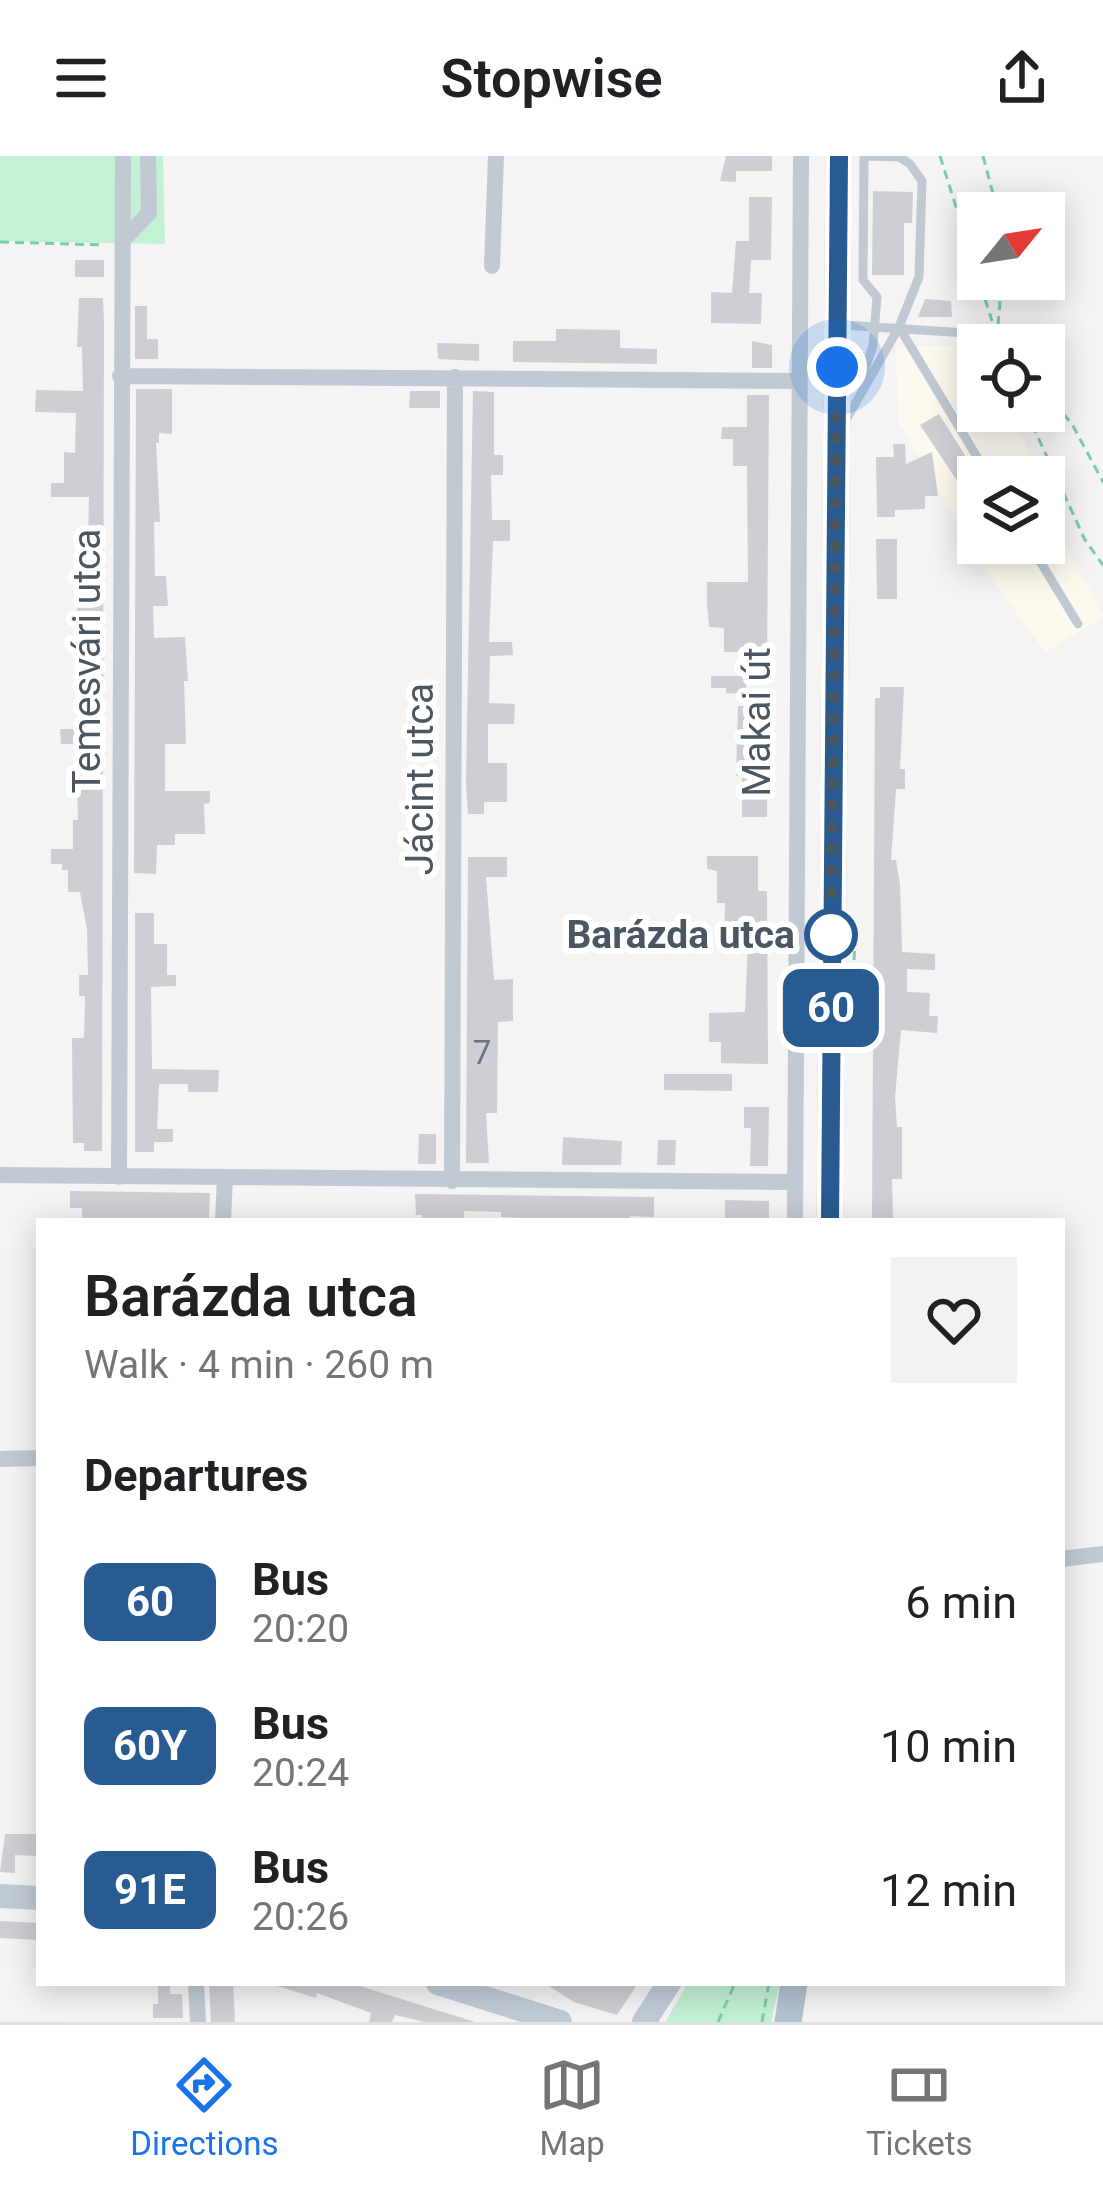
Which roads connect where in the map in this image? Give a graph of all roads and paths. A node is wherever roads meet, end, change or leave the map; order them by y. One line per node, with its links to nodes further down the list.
1 (123, 156): 12 (street)
2 (148, 156): 12 (street, Temesvári utca)
3 (496, 156): 13 (street)
4 (801, 156): 14 (street, Makai út)
5 (839, 156): 16 (main road, Makai út)
6 (864, 156): 9 (lane); 17 (lane)
7 (940, 156): 15 (path)
8 (982, 156): 10 (path)
9 (899, 157): 18 (lane)
10 (992, 192)
11 (0, 242): 12 (path)
12 (124, 242): 20 (street, Temesvári utca)
13 (492, 266)
14 (801, 323): 16 (street); 22 (street, Makai út)
15 (993, 324)
16 (838, 325): 17 (lane); 26 (main road, Makai út)
17 (875, 326): 18 (lane); 23 (lane)
18 (899, 327): 19 (lane); 23 (lane); 27 (lane)
19 (957, 332)
20 (120, 376): 21 (street); 35 (street, Temesvári utca)
21 (455, 377): 22 (street); 37 (street, Jácint utca)
22 (799, 381): 32 (street, Makai út)
23 (854, 402): 26 (lane)
24 (1065, 417): 28 (path)
25 (1036, 432): 30 (path)
26 (834, 451): 33 (main road, Makai út)
27 (976, 456)
28 (1103, 482)
29 (1042, 564): 31 (lane)
30 (1103, 565)
31 (1078, 623)
32 (798, 1121): 33 (street); 38 (street, Makai út)
33 (830, 1121): 41 (main road, Makai út)
34 (0, 1175): 35 (street)
35 (119, 1177): 36 (street)
36 (225, 1178): 37 (street); 39 (street)
37 (452, 1180): 38 (street)
38 (794, 1183): 40 (street, Makai út)
39 (223, 1218)
40 (795, 1218)
41 (830, 1218)
42 (36, 1458): 43 (street)
43 (0, 1459)
44 (1103, 1553): 45 (street)
45 (1065, 1559)
46 (0, 1896): 47 (street)
47 (36, 1898)
48 (196, 1986): 54 (street)
49 (447, 1986): 55 (street)
50 (667, 1986): 56 (street)
51 (734, 1986): 57 (path)
52 (768, 1986): 58 (path)
53 (794, 1986): 59 (main road)
54 (198, 2022)
55 (560, 2022)
56 (644, 2022)
57 (718, 2022)
58 (762, 2022)
59 (788, 2022)

